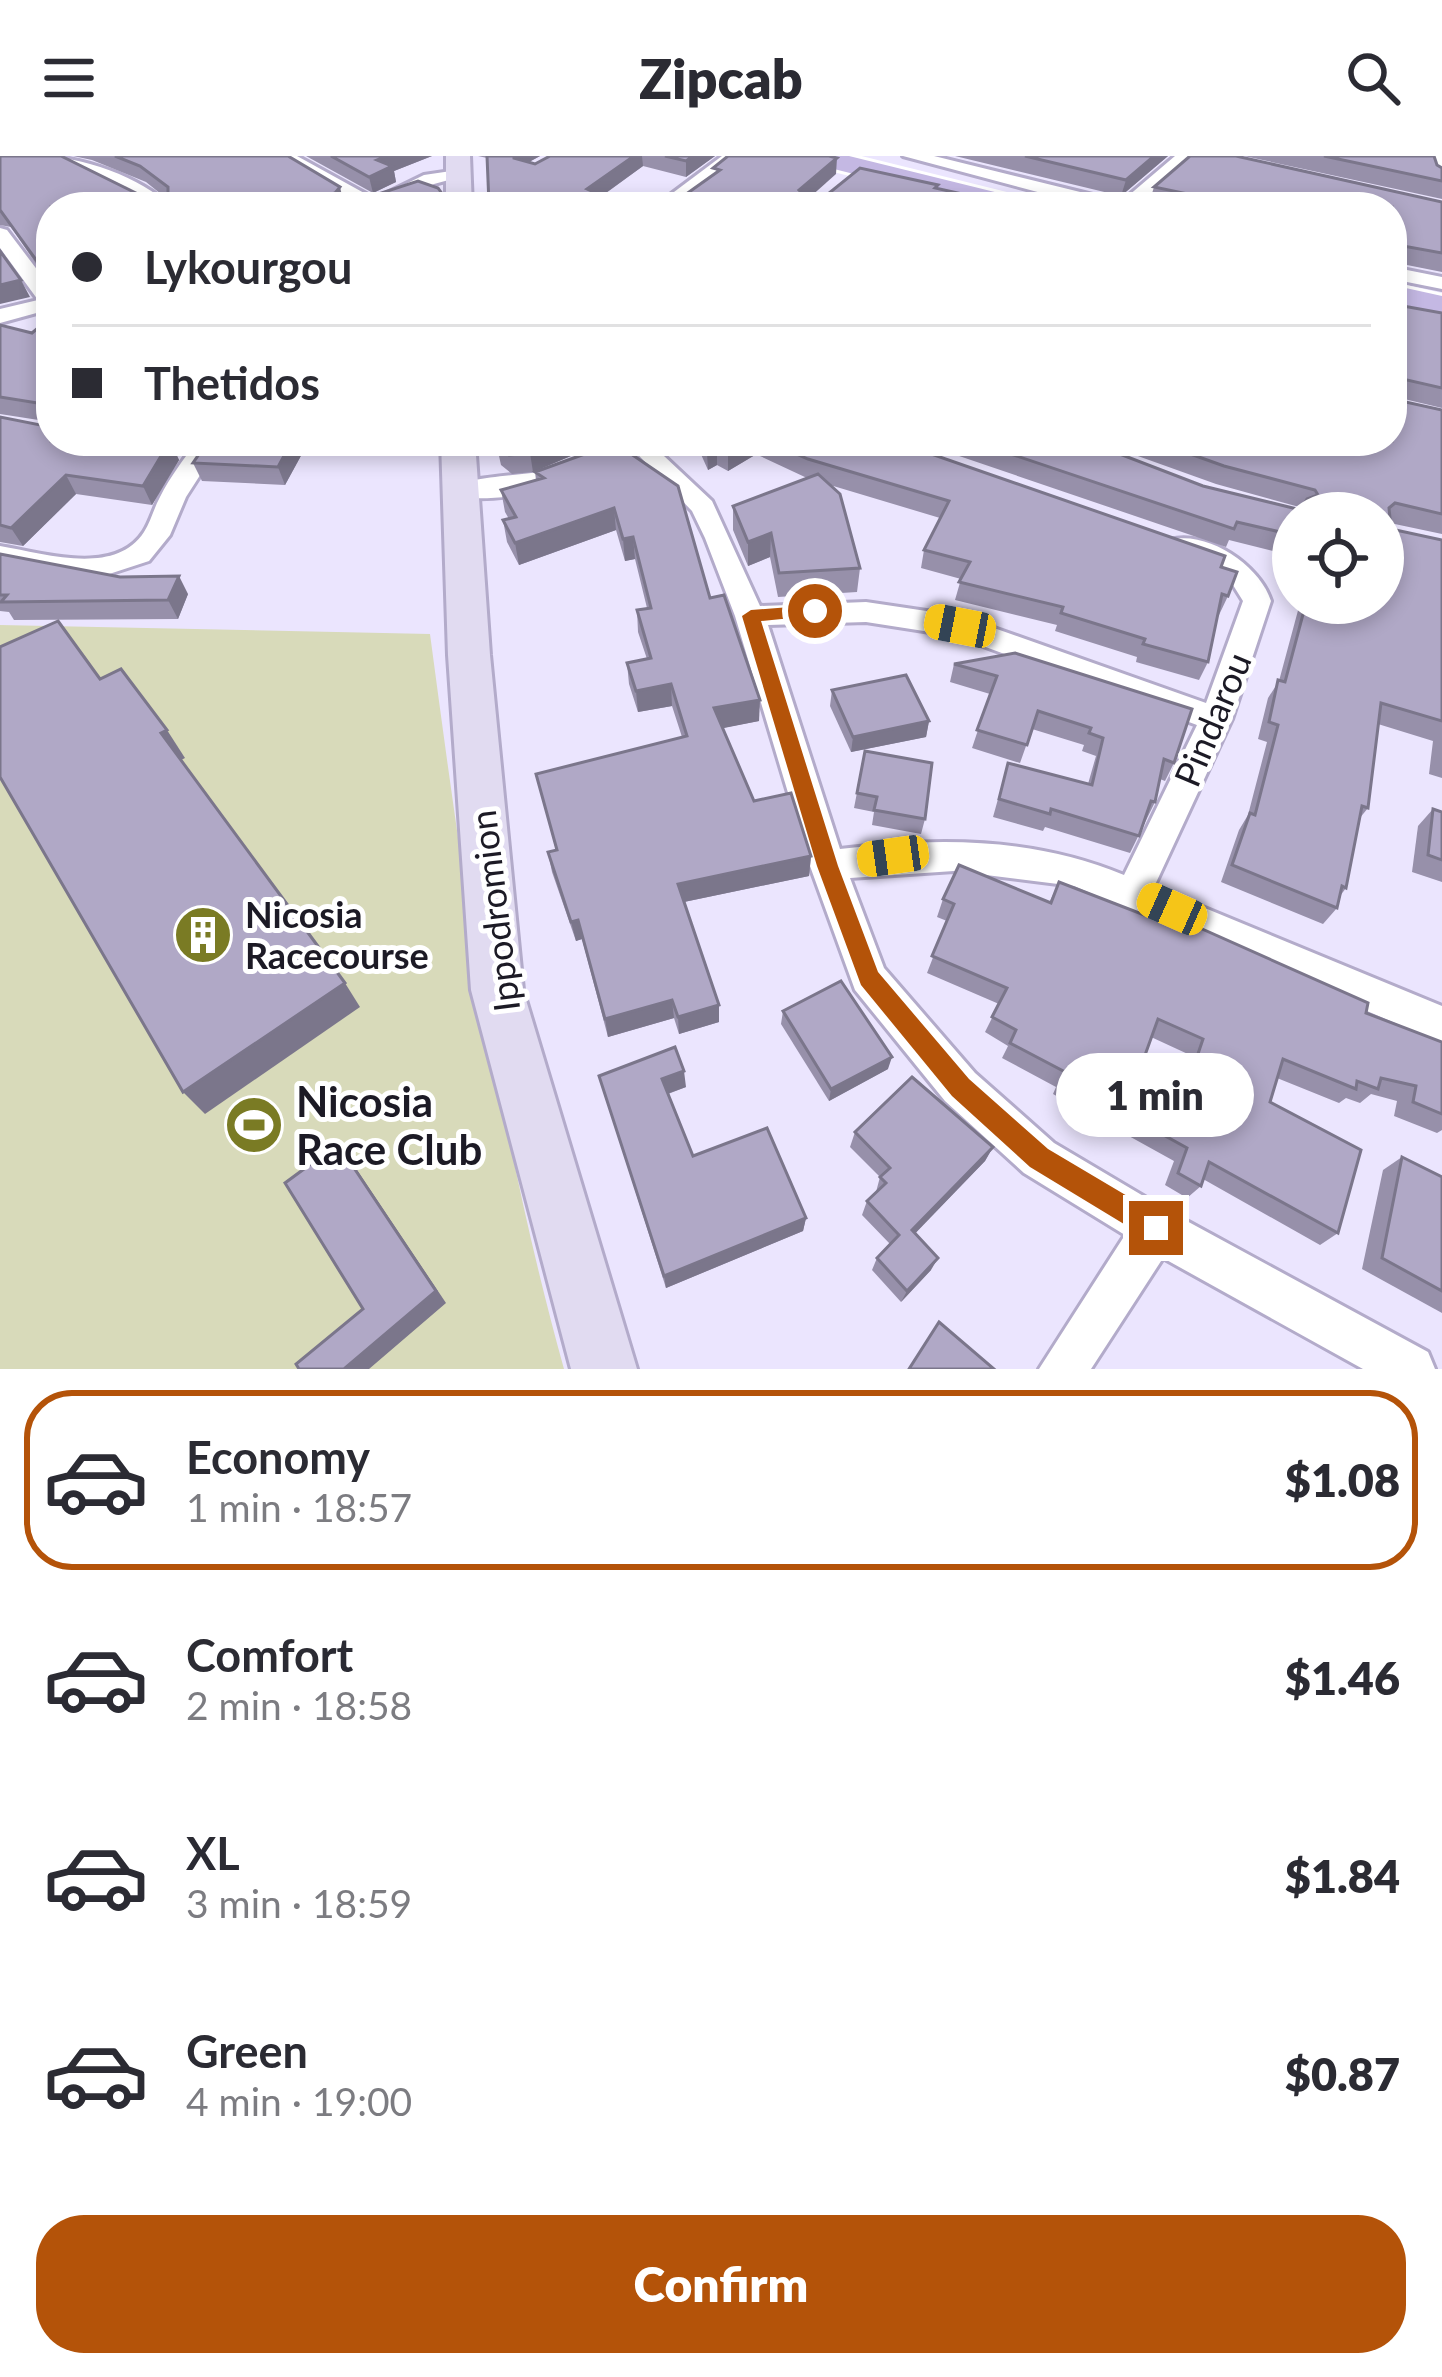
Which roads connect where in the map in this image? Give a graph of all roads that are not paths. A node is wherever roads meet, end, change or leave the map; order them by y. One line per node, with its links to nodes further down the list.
1 (47, 156): 12 (street)
2 (284, 156): 13 (street)
3 (734, 156): 15 (street)
4 (816, 156): 16 (main road)
5 (1003, 156): 18 (street)
6 (1186, 156): 21 (street)
7 (1436, 156): 9 (street)
8 (914, 157): 17 (street)
9 (1442, 180)
10 (459, 182): 14 (street)
11 (1048, 191): 19 (street); 20 (street)
12 (140, 192)
13 (346, 192)
14 (410, 192)
15 (684, 192)
16 (965, 192)
17 (985, 192)
18 (996, 192)
19 (1039, 192)
20 (1052, 192)
21 (1144, 192)
22 (0, 234): 24 (street)
23 (1407, 276): 25 (street)
24 (36, 283)
25 (1442, 283)
26 (1407, 298): 27 (main road)
27 (1442, 306)
28 (36, 308): 30 (street)
29 (1407, 315): 31 (street)
30 (0, 320): 32 (street)
31 (1442, 323)
32 (36, 330)
33 (200, 456): 39 (street)
34 (458, 456): 37 (street, Ippodromion)
35 (644, 456): 40 (street)
36 (577, 469): 37 (street)
37 (459, 491): 46 (street, Ippodromion)
38 (1143, 534): 41 (street, Pindarou)
39 (0, 555)
40 (751, 616): 41 (street); 42 (street)
41 (1216, 719): 43 (street, Pindarou)
42 (828, 866): 43 (street); 45 (street)
43 (1133, 892): 44 (street)
44 (1442, 1025)
45 (1156, 1228): 47 (street); 48 (street)
46 (604, 1369)
47 (1063, 1369)
48 (1411, 1369)

